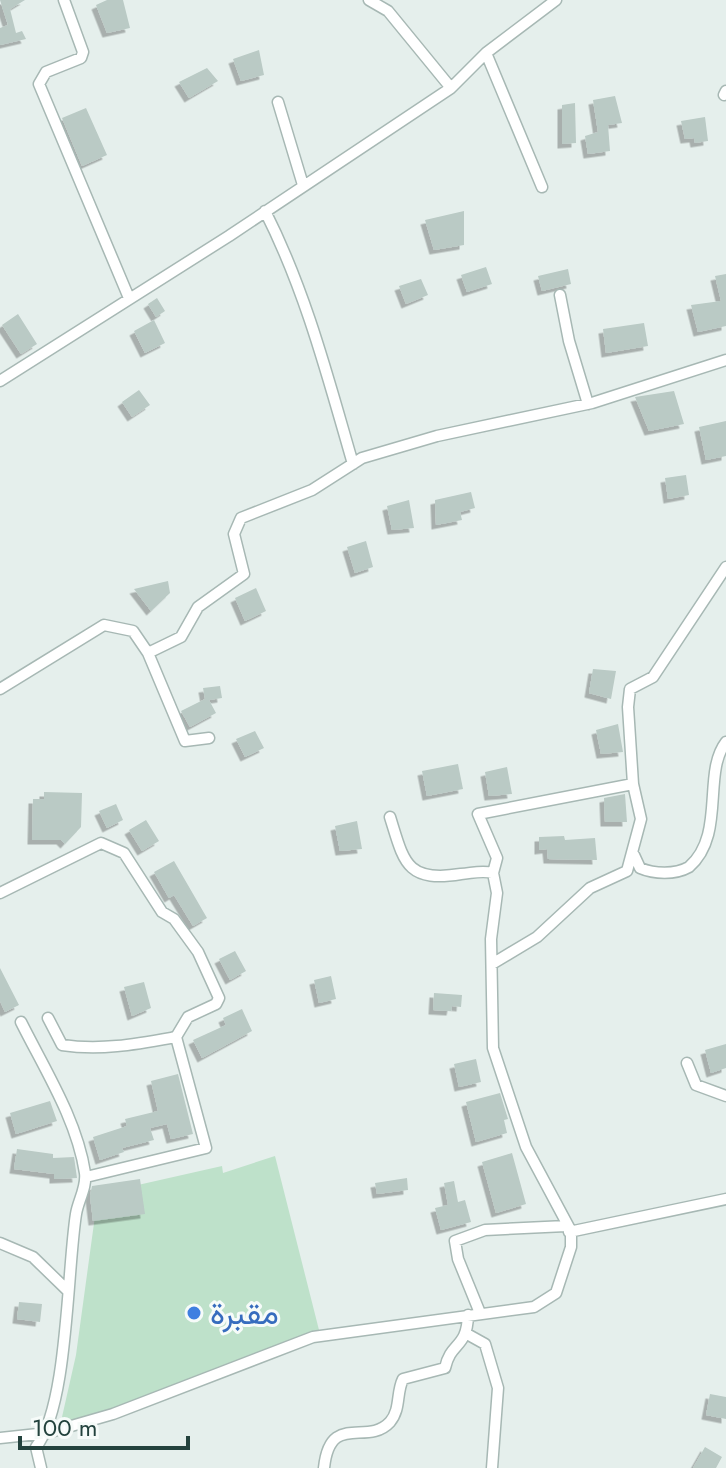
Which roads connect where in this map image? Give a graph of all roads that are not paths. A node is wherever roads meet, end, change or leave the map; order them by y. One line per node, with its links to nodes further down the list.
1 (64, 0): 11 (street)
2 (369, 0): 5 (street)
3 (556, 0): 4 (street)
4 (486, 53): 5 (street); 8 (street)
5 (451, 88): 7 (street)
6 (278, 102): 7 (street)
7 (303, 185): 9 (street)
8 (542, 187)
9 (265, 211): 11 (street); 15 (street)
10 (560, 295): 14 (street)
11 (129, 298): 13 (street)
12 (726, 360): 14 (street)
13 (0, 381)
14 (588, 404): 15 (street)
15 (353, 464): 17 (street)
16 (726, 567): 21 (street)
17 (148, 653): 18 (street); 19 (street)
18 (0, 689)
19 (209, 738)
20 (726, 742): 23 (street)
21 (633, 784): 23 (street); 24 (street)
22 (390, 817): 24 (street)
23 (634, 855): 26 (street)
24 (493, 873): 26 (street)
25 (0, 893): 29 (street)
26 (492, 964): 34 (street)
27 (48, 1018): 29 (street)
28 (21, 1022): 32 (street)
29 (176, 1037): 32 (street)
30 (687, 1063): 31 (street)
31 (726, 1096)
32 (86, 1177): 36 (street)
33 (726, 1199): 34 (street)
34 (567, 1229): 37 (street); 37 (street)
35 (0, 1243): 36 (street)
36 (67, 1290): 39 (street)
37 (474, 1314): 38 (street); 39 (street)
38 (467, 1334): 42 (street); 43 (street)
39 (47, 1433): 40 (street); 41 (street)
40 (0, 1438)
41 (36, 1467)
42 (324, 1468)
43 (492, 1468)

